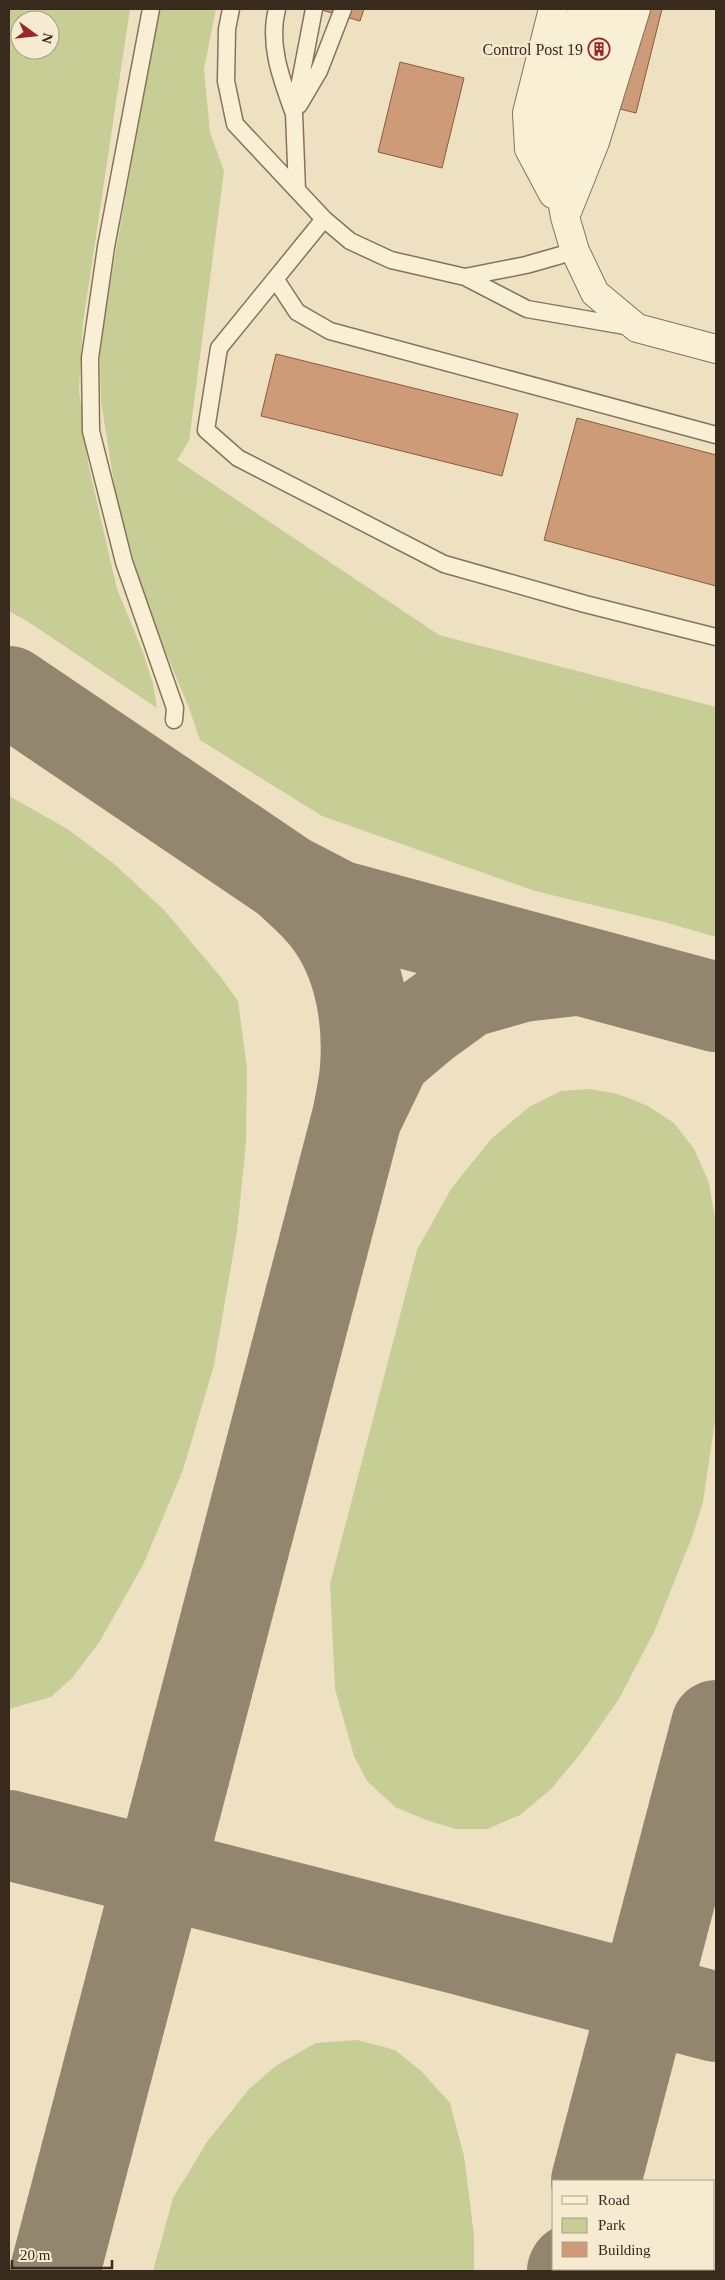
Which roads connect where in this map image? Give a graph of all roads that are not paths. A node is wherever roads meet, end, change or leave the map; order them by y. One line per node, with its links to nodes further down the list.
1 (151, 9): 22 (lane)
2 (232, 9): 12 (lane)
3 (278, 9): 11 (lane)
4 (314, 9): 11 (lane)
5 (343, 9): 11 (lane)
6 (553, 9): 13 (street)
7 (582, 9): 10 (street)
8 (608, 9): 10 (street)
9 (636, 9): 13 (street)
10 (584, 47): 13 (street)
11 (294, 113): 12 (lane)
12 (297, 190): 14 (lane)
13 (565, 217): 15 (street)
14 (324, 219): 16 (lane); 17 (lane)
15 (575, 251): 16 (lane); 18 (street)
16 (465, 277): 18 (lane)
17 (276, 280): 20 (lane); 21 (lane)
18 (637, 328): 19 (street)
19 (716, 349)
20 (716, 435)
21 (716, 638)
22 (174, 720)

